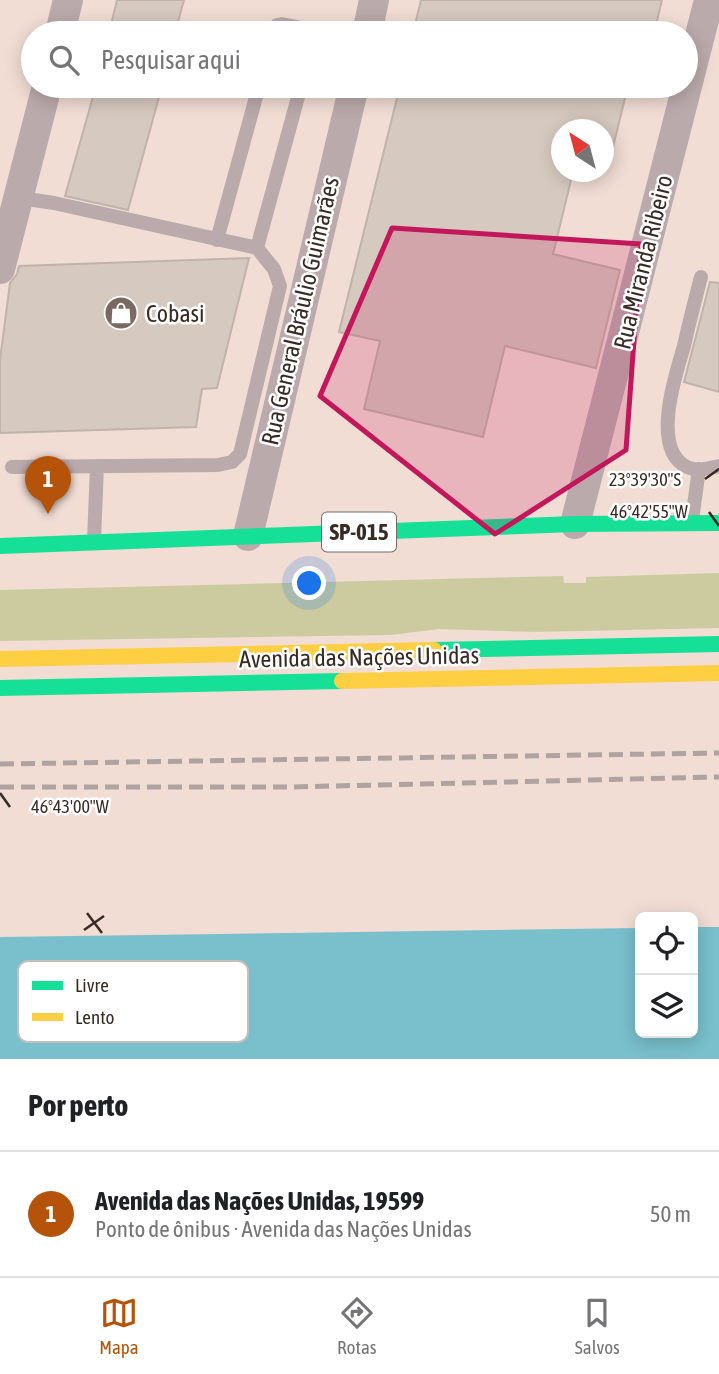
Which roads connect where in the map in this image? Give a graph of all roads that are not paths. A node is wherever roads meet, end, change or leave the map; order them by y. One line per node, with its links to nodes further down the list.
1 (68, 0): 4 (street)
2 (374, 0): 5 (street)
3 (709, 0): 6 (street, Rua Miranda Ribeiro)
4 (63, 21)
5 (369, 21)
6 (698, 43)
7 (44, 98): 12 (street)
8 (256, 98): 13 (lane)
9 (298, 98): 14 (lane)
10 (351, 98): 24 (street, Rua General Bráulio Guimarães)
11 (684, 98): 23 (street, Rua Miranda Ribeiro)
12 (20, 198): 13 (lane); 15 (street)
13 (217, 240): 14 (lane)
14 (257, 248): 17 (lane)
15 (0, 269)
16 (701, 277): 20 (lane)
17 (97, 466): 19 (lane); 25 (lane)
18 (719, 466): 20 (lane)
19 (12, 467)
20 (699, 470): 21 (lane)
21 (691, 523): 22 (main road, SP-015); 23 (main road, SP-015)
22 (719, 523)
23 (575, 524): 24 (main road, SP-015)
24 (248, 536): 25 (main road, SP-015)
25 (94, 542): 26 (main road, SP-015)
26 (0, 546)
27 (719, 644): 28 (main road)
28 (0, 659)
29 (719, 673): 30 (main road, Avenida das Nações Unidas)
30 (0, 688)

